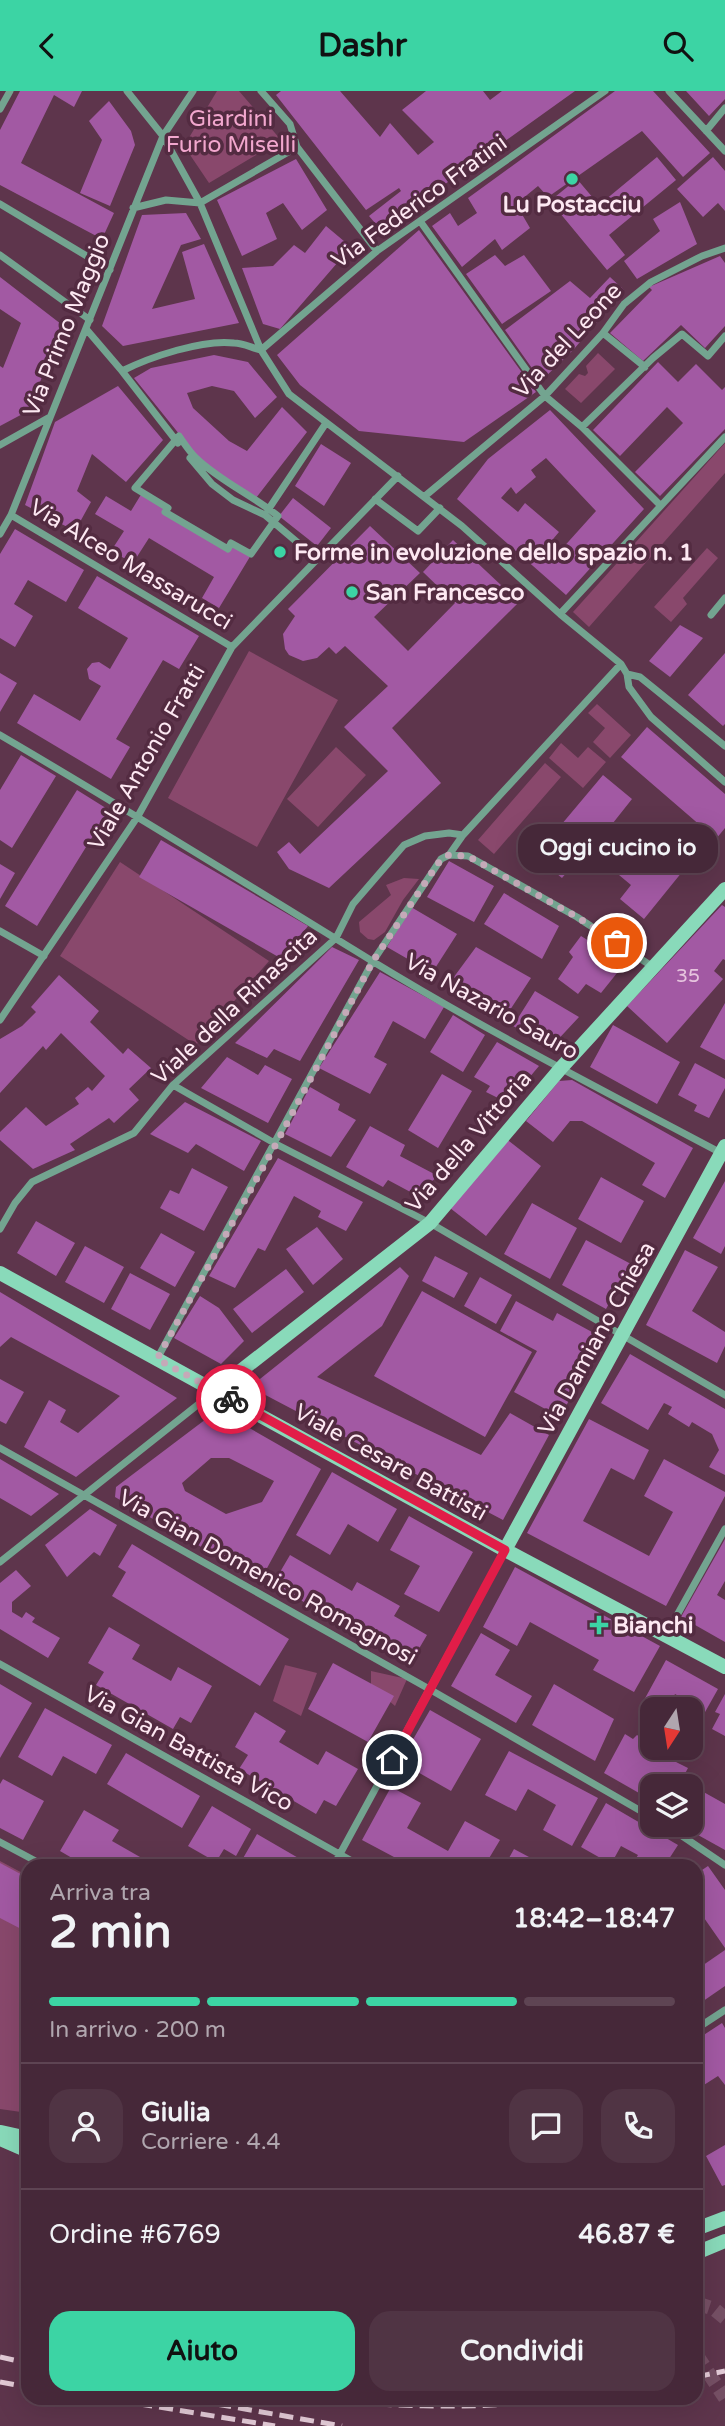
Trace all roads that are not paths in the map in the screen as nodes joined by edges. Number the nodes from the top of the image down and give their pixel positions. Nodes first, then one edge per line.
1 (10, 91) edge
2 (127, 91) edge
3 (193, 91) edge
4 (261, 91) edge
5 (605, 91) edge
6 (669, 91) edge
7 (725, 108) edge
8 (0, 109) edge
9 (706, 131) junction
10 (163, 136) junction
11 (297, 147) junction
12 (725, 151) edge
13 (200, 203) junction
14 (0, 204) edge
15 (133, 208) junction
16 (420, 221) junction
17 (725, 248) edge
18 (377, 251) junction
19 (0, 255) edge
20 (110, 270) junction
21 (90, 320) junction
22 (87, 330) junction
23 (603, 333) junction
24 (725, 336) edge
25 (261, 350) junction
26 (645, 367) junction
27 (122, 370) junction
28 (545, 396) junction
29 (48, 418) junction
30 (326, 423) junction
31 (582, 427) junction
32 (725, 437) edge
33 (176, 439) junction
34 (0, 445) edge
35 (398, 476) junction
36 (425, 496) junction
37 (375, 499) junction
38 (660, 505) junction
39 (440, 508) junction
40 (267, 512) junction
41 (11, 515) junction
42 (273, 522) junction
43 (0, 534) edge
44 (317, 559) junction
45 (725, 598) edge
46 (560, 614) junction
47 (711, 615) dead end
48 (232, 647) junction
49 (621, 664) junction
50 (627, 674) junction
51 (0, 734) edge
52 (725, 746) edge
53 (725, 782) edge
54 (138, 816) junction
55 (463, 835) junction
56 (449, 855) junction
57 (725, 889) edge
58 (0, 931) edge
59 (336, 938) junction
60 (44, 956) junction
61 (373, 961) junction
62 (653, 967) junction
63 (0, 1020) edge
64 (561, 1068) junction
65 (173, 1086) junction
66 (276, 1144) junction
67 (724, 1151) edge
68 (430, 1223) junction
69 (0, 1229) edge
70 (0, 1273) edge
71 (623, 1337) junction
72 (157, 1359) junction
73 (215, 1391) junction
74 (725, 1395) edge
75 (0, 1448) edge
76 (83, 1496) junction
77 (725, 1528) edge
78 (505, 1550) junction
79 (0, 1562) edge
80 (666, 1635) junction
81 (0, 1664) edge
82 (725, 1667) edge
83 (431, 1690) junction
84 (640, 1811) edge
85 (684, 1837) edge
86 (0, 1842) edge
87 (340, 1854) junction
88 (32, 1859) edge
89 (337, 1859) edge
90 (349, 1859) edge
91 (725, 1865) edge
92 (725, 2010) edge
93 (703, 2024) edge
94 (0, 2130) edge
95 (21, 2132) edge
96 (21, 2137) edge
97 (0, 2139) edge
98 (21, 2148) edge
99 (725, 2218) edge
100 (703, 2226) edge
101 (725, 2241) edge
102 (703, 2250) edge

1 - 8 street
2 - 10 street
3 - 10 street, Via Primo Maggio
4 - 11 street
5 - 16 street, Via Federico Fratini
6 - 9 street
7 - 9 street
9 - 12 street
10 - 13 street
10 - 15 street, Via Primo Maggio
11 - 13 street
11 - 18 street
13 - 15 street
13 - 25 street
14 - 20 street
15 - 20 street, Via Primo Maggio
16 - 18 street, Via Federico Fratini
16 - 28 street
17 - 23 street, Via del Leone
18 - 25 street, Via Federico Fratini
19 - 21 street
20 - 21 street, Via Primo Maggio
21 - 22 street, Via Primo Maggio
22 - 27 street
22 - 29 street, Via Primo Maggio
23 - 26 street
23 - 28 street, Via del Leone
24 - 26 street
25 - 27 street
25 - 30 street
26 - 31 street
27 - 33 street
28 - 31 street
28 - 36 street, Via del Leone
29 - 34 street
29 - 41 street, Via Primo Maggio
30 - 35 street
30 - 40 street
31 - 38 street
32 - 38 street
33 - 40 street
33 - 42 street
35 - 36 street
35 - 37 street, Viale Antonio Fratti
36 - 39 street
37 - 39 street
37 - 44 street, Viale Antonio Fratti
38 - 46 street
39 - 46 street
40 - 42 street
41 - 43 street, Via Primo Maggio
41 - 48 street, Via Alceo Massarucci
42 - 44 street
44 - 48 street, Viale Antonio Fratti
45 - 47 street
46 - 49 street
48 - 54 street, Viale Antonio Fratti
49 - 50 street
49 - 55 street
50 - 52 street
50 - 53 street
51 - 54 street, Via Nazario Sauro
54 - 59 street, Via Nazario Sauro
54 - 60 street, Viale Antonio Fratti
55 - 56 street
55 - 59 street
56 - 61 street
56 - 62 street
57 - 62 street, Via della Vittoria
58 - 60 street
59 - 61 street, Via Nazario Sauro
59 - 65 street, Viale della Rinascita
60 - 63 street, Viale Antonio Fratti
61 - 64 street, Via Nazario Sauro
61 - 66 street
62 - 64 street, Via della Vittoria
64 - 67 street, Via Nazario Sauro
64 - 68 street, Via della Vittoria
65 - 66 street
65 - 69 street, Viale della Rinascita
66 - 68 street
66 - 72 street
67 - 71 street, Via Damiano Chiesa
68 - 71 street
68 - 73 street, Via della Vittoria
70 - 72 street, Viale Cesare Battisti
71 - 74 street
71 - 78 street, Via Damiano Chiesa
72 - 73 street, Viale Cesare Battisti
73 - 76 street
73 - 78 street, Viale Cesare Battisti
75 - 76 street, Via Gian Domenico Romagnosi
76 - 79 street
76 - 83 street, Via Gian Domenico Romagnosi
77 - 80 street
78 - 80 street, Viale Cesare Battisti
78 - 83 street
80 - 82 street, Viale Cesare Battisti
81 - 87 street, Via Gian Battista Vico
83 - 84 street, Via Gian Domenico Romagnosi
83 - 87 street
85 - 91 street
86 - 88 street
87 - 89 street
87 - 90 street, Via Gian Battista Vico
92 - 93 street
94 - 95 street
94 - 96 street
97 - 98 street
99 - 100 street
101 - 102 street

